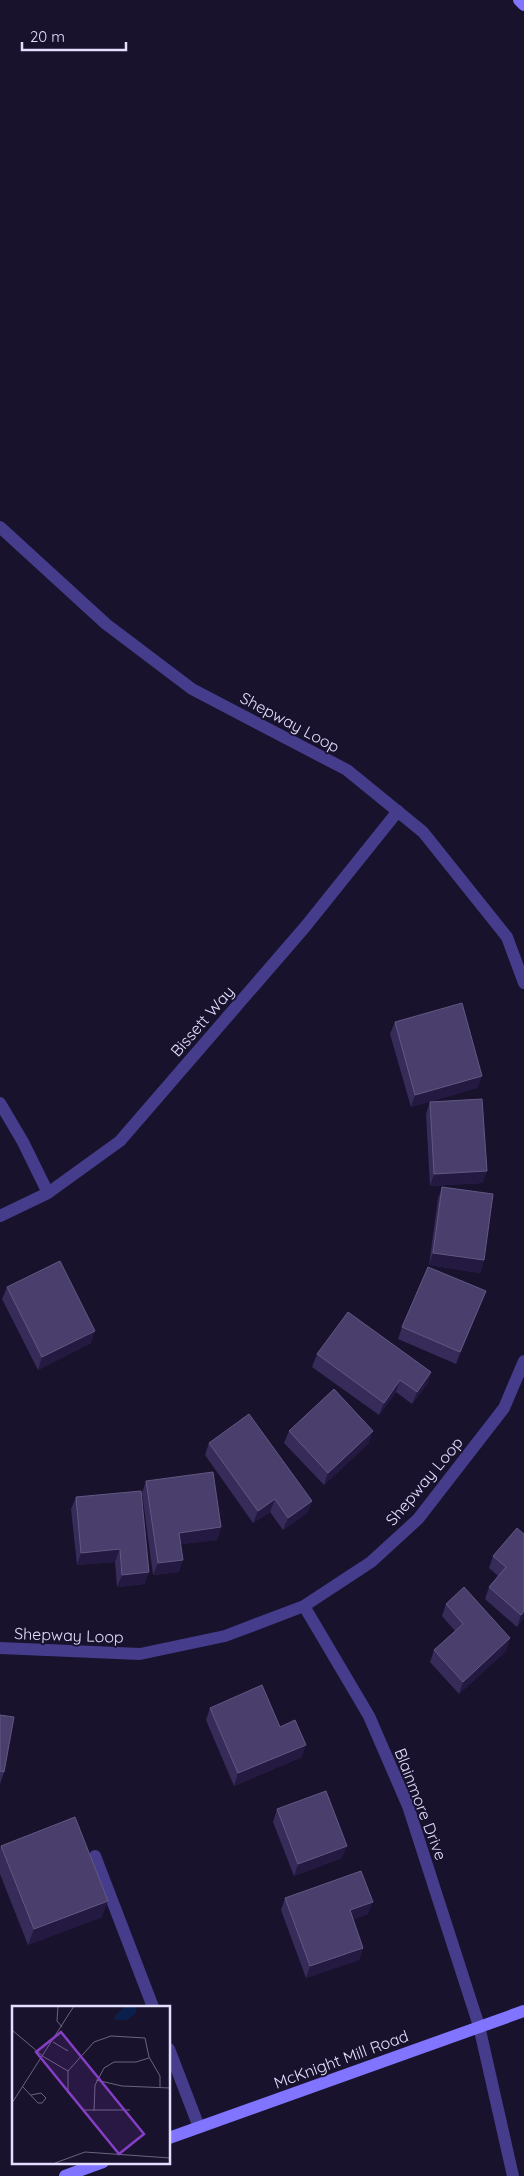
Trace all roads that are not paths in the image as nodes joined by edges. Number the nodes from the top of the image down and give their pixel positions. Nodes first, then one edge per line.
1 (519, 0) edge
2 (524, 5) edge
3 (0, 527) edge
4 (398, 811) junction
5 (524, 983) edge
6 (0, 1103) edge
7 (48, 1193) junction
8 (0, 1216) edge
9 (524, 1361) edge
10 (304, 1606) junction
11 (0, 1648) edge
12 (95, 1856) dead end
13 (153, 2006) edge
14 (524, 2010) edge
15 (479, 2026) junction
16 (170, 2052) edge
17 (199, 2128) junction
18 (170, 2138) edge
19 (98, 2164) edge
20 (65, 2176) edge
21 (513, 2176) edge

1 - 2 street
3 - 4 street, Shepway Loop
4 - 5 street, Shepway Loop
4 - 7 street, Bissett Way
6 - 7 street
7 - 8 street, Bissett Way
9 - 10 street, Shepway Loop
10 - 11 street, Shepway Loop
10 - 15 street, Blainmore Drive
12 - 13 street
14 - 15 street, McKnight Mill Road
15 - 17 street, McKnight Mill Road
15 - 21 street, Blainmore Drive
16 - 17 street
17 - 18 street, McKnight Mill Road
19 - 20 street

